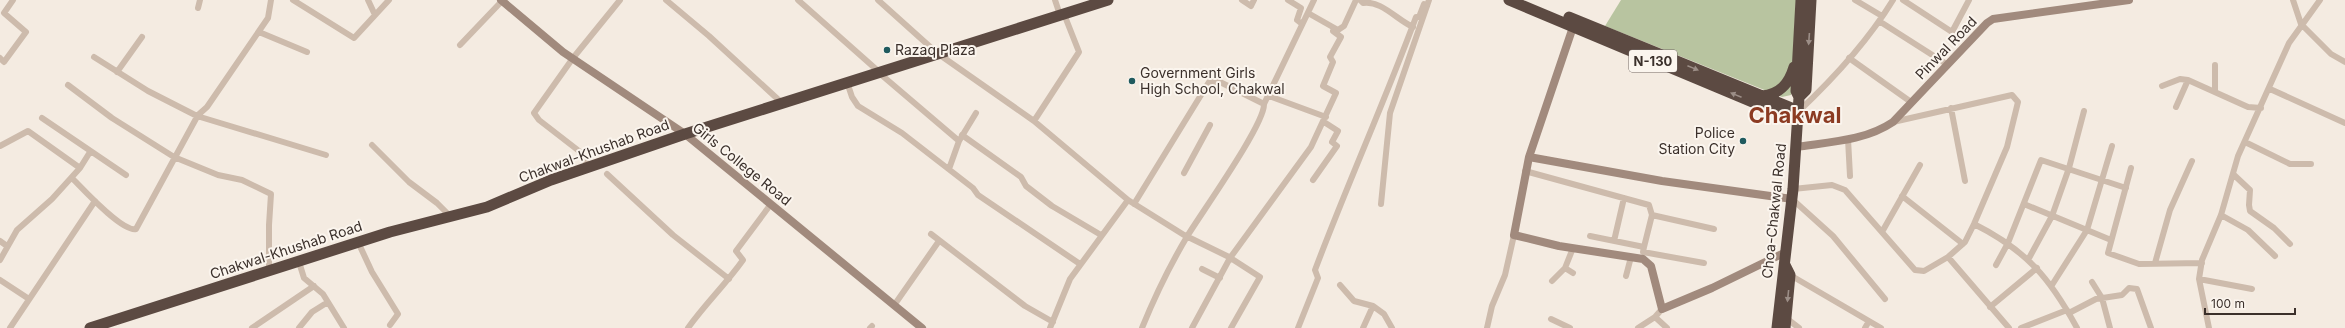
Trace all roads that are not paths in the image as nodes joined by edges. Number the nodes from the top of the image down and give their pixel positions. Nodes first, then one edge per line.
1 (13, 0) edge
2 (200, 0) edge
3 (271, 0) edge
4 (293, 0) edge
5 (368, 0) edge
6 (390, 0) edge
7 (501, 0) edge
8 (620, 0) edge
9 (666, 0) edge
10 (798, 0) edge
11 (1055, 0) edge
12 (1108, 0) edge
13 (1242, 0) edge
14 (1254, 0) edge
15 (1288, 0) edge
16 (1314, 0) edge
17 (1356, 0) edge
18 (1360, 0) edge
19 (1509, 0) edge
20 (1528, 0) edge
21 (1801, 0) edge
22 (1811, 0) edge
23 (1855, 0) edge
24 (1893, 0) edge
25 (1903, 0) edge
26 (1969, 0) edge
27 (2129, 0) edge
28 (2292, 0) edge
29 (2320, 0) edge
30 (880, 1) edge
31 (1376, 1) edge
32 (1428, 3) edge
33 (198, 8) dead end
34 (1308, 13) junction
35 (375, 15) junction
36 (1062, 15) junction
37 (1881, 18) junction
38 (1302, 24) junction
39 (1575, 24) junction
40 (2301, 24) junction
41 (1412, 26) junction
42 (1334, 28) junction
43 (259, 32) junction
44 (142, 37) dead end
45 (460, 45) dead end
46 (1798, 48) junction
47 (307, 52) dead end
48 (937, 52) junction
49 (94, 57) dead end
50 (0, 58) edge
51 (573, 58) junction
52 (1849, 58) junction
53 (2345, 62) edge
54 (1948, 65) junction
55 (2215, 65) dead end
56 (878, 71) junction
57 (117, 72) junction
58 (2188, 80) junction
59 (847, 82) junction
60 (68, 85) dead end
61 (2162, 86) dead end
62 (2270, 89) junction
63 (2215, 92) junction
64 (1269, 96) junction
65 (1761, 96) junction
66 (1799, 97) junction
67 (1911, 102) junction
68 (782, 103) junction
69 (1264, 104) junction
70 (2176, 107) dead end
71 (1951, 108) junction
72 (2261, 108) junction
73 (2084, 111) dead end
74 (976, 113) dead end
75 (197, 116) junction
76 (1798, 116) junction
77 (42, 118) dead end
78 (1325, 120) junction
79 (1034, 121) junction
80 (1893, 122) junction
81 (2345, 124) edge
82 (1210, 125) dead end
83 (685, 134) junction
84 (962, 135) junction
85 (1848, 139) junction
86 (959, 141) junction
87 (2245, 142) junction
88 (372, 145) dead end
89 (0, 146) edge
90 (2112, 146) dead end
91 (1796, 147) junction
92 (90, 152) junction
93 (326, 155) dead end
94 (174, 157) junction
95 (1529, 157) junction
96 (2192, 161) dead end
97 (2311, 164) dead end
98 (1920, 166) dead end
99 (589, 167) junction
100 (80, 168) junction
101 (2069, 168) junction
102 (2131, 168) dead end
103 (949, 169) junction
104 (1525, 171) junction
105 (1184, 173) dead end
106 (607, 174) dead end
107 (2233, 174) junction
108 (126, 175) dead end
109 (1850, 176) dead end
110 (72, 178) junction
111 (2102, 179) junction
112 (1313, 180) dead end
113 (1965, 181) dead end
114 (2126, 188) junction
115 (1792, 194) junction
116 (1902, 196) junction
117 (1624, 198) junction
118 (95, 201) junction
119 (1131, 202) junction
120 (771, 204) junction
121 (1381, 204) dead end
122 (2024, 204) junction
123 (2221, 214) junction
124 (1652, 215) junction
125 (2052, 216) junction
126 (451, 217) junction
127 (1974, 224) junction
128 (1714, 229) dead end
129 (2087, 230) junction
130 (1882, 232) junction
131 (931, 234) dead end
132 (1101, 235) junction
133 (1514, 235) junction
134 (1187, 236) junction
135 (1590, 236) dead end
136 (2111, 240) junction
137 (0, 241) edge
138 (939, 241) junction
139 (1614, 241) junction
140 (358, 242) junction
141 (2008, 243) junction
142 (1963, 244) junction
143 (2290, 244) dead end
144 (7, 246) junction
145 (1644, 247) junction
146 (1574, 248) junction
147 (1786, 252) junction
148 (2275, 256) dead end
149 (1631, 257) junction
150 (1948, 257) junction
151 (1230, 258) junction
152 (0, 260) edge
153 (2028, 260) junction
154 (298, 262) junction
155 (2202, 262) junction
156 (1704, 263) dead end
157 (2155, 263) junction
158 (1080, 264) junction
159 (1996, 266) dead end
160 (1565, 268) junction
161 (2037, 268) junction
162 (1202, 269) dead end
163 (1788, 270) junction
164 (269, 271) junction
165 (1573, 273) dead end
166 (1626, 276) dead end
167 (1220, 278) junction
168 (730, 279) junction
169 (2199, 279) junction
170 (0, 280) edge
171 (1552, 281) dead end
172 (2092, 282) dead end
173 (1340, 285) dead end
174 (2052, 285) junction
175 (314, 286) junction
176 (2252, 289) dead end
177 (2102, 298) junction
178 (29, 299) junction
179 (1885, 299) dead end
180 (328, 302) junction
181 (895, 304) junction
182 (1373, 306) junction
183 (1990, 306) junction
184 (1662, 309) junction
185 (2068, 311) junction
186 (1655, 317) junction
187 (1551, 318) dead end
188 (1870, 321) junction
189 (1053, 322) junction
190 (1785, 323) edge
191 (390, 325) dead end
192 (10, 328) edge
193 (90, 328) edge
194 (252, 328) edge
195 (299, 328) edge
196 (344, 328) edge
197 (688, 328) edge
198 (922, 328) edge
199 (1050, 328) edge
200 (1142, 328) edge
201 (1192, 328) edge
202 (1232, 328) edge
203 (1298, 328) edge
204 (1363, 328) edge
205 (1392, 328) edge
206 (1487, 328) edge
207 (1570, 328) edge
208 (1638, 328) edge
209 (1667, 328) edge
210 (1777, 328) edge
211 (1799, 328) edge
212 (1865, 328) edge
213 (1881, 328) edge
214 (2009, 328) edge
215 (2021, 328) edge
216 (2077, 328) edge
217 (2110, 328) edge
218 (2151, 328) edge
219 (2209, 328) edge

1 - 50 street
2 - 33 street
3 - 43 street
4 - 35 street
5 - 35 street
6 - 35 street
7 - 45 street
7 - 51 street, Girls College Road
8 - 51 street
9 - 68 street
10 - 56 street
11 - 36 street
12 - 36 highway, Chakwal-Khushab Road
13 - 14 street
15 - 38 street
16 - 34 street
17 - 42 street
18 - 31 street
19 - 39 highway, N-130
20 - 39 highway, N-130
21 - 46 highway
22 -> 66 highway
23 - 37 street
24 - 37 street
25 - 26 street
27 - 54 street, Pinwal Road
28 - 40 street
29 - 40 street
30 - 48 street
31 - 41 street
32 - 41 street
32 - 121 street
34 - 38 street
34 - 42 street
36 - 48 highway, Chakwal-Khushab Road
36 - 79 street
37 - 52 street
37 - 54 street
38 - 64 street
39 -> 65 highway, N-130
76 -> 39 highway, N-130
39 - 95 street
40 - 53 street
40 - 62 street
41 - 203 street
42 - 78 street
43 - 47 street
43 - 75 street
44 - 57 street
46 - 65 highway
46 - 66 highway, Choa-Chakwal Road
48 - 56 highway, Chakwal-Khushab Road
48 - 79 street
49 - 57 street
51 - 83 street, Girls College Road
51 - 99 street
52 - 67 street
52 - 76 street
54 - 67 street, Pinwal Road
55 - 63 street
56 - 59 highway, Chakwal-Khushab Road
56 - 86 street
57 - 75 street
58 - 61 street
58 - 63 street
58 - 70 street
59 - 68 highway, Chakwal-Khushab Road
59 - 103 street
60 - 94 street
62 - 72 street
62 - 81 street
63 - 72 street
64 - 69 street
64 - 78 street
65 - 76 highway, N-130
66 - 76 highway, Choa-Chakwal Road
67 - 80 street, Pinwal Road
68 - 83 highway, Chakwal-Khushab Road
69 - 119 street
69 - 134 street
71 - 80 street
71 - 113 street
71 - 127 street
72 - 87 street
73 - 101 street
74 - 84 street
75 - 93 street
75 - 94 street
76 - 91 highway, Choa-Chakwal Road
77 - 92 street
78 - 112 street
78 - 151 street
79 - 119 street
80 - 85 street, Pinwal Road
82 - 105 street
83 - 99 highway, Chakwal-Khushab Road
83 - 120 street, Girls College Road
84 - 86 street
84 - 132 street
85 - 91 street, Pinwal Road
85 - 109 street
86 - 103 street
87 - 97 street
87 - 107 street
88 - 126 street
89 - 100 street
90 - 111 street
91 - 115 highway, Choa-Chakwal Road
92 - 100 street
92 - 108 street
94 - 118 street
94 - 164 street
95 - 104 street
95 - 115 street
96 - 157 street
98 - 116 street
99 - 126 highway, Chakwal-Khushab Road
100 - 110 street
101 - 111 street
101 - 122 street
101 - 125 street
102 - 114 street
103 - 158 street
104 - 117 street
104 - 133 street
106 - 168 street
107 - 123 street
107 - 143 street
110 - 118 street
110 - 144 street
111 - 114 street
111 - 129 street
114 - 136 street
115 - 130 street
115 - 147 highway, Choa-Chakwal Road
115 - 179 street
116 - 130 street
116 - 142 street
117 - 124 street
117 - 139 street
118 - 178 street
119 - 132 street
119 - 134 street
120 - 168 street
120 - 181 street, Girls College Road
122 - 125 street
122 - 141 street
123 - 148 street
123 - 155 street
124 - 128 street
124 - 145 street
125 - 129 street
125 - 153 street
126 - 140 highway, Chakwal-Khushab Road
127 - 141 street
127 - 142 street
129 - 136 street
129 - 174 street
130 - 150 street
131 - 138 street
132 - 158 street
133 - 146 street
133 - 206 street
134 - 151 street
134 - 200 street
135 - 139 street
136 - 157 street
137 - 144 street
138 - 181 street
138 - 189 street
139 - 145 street
140 - 154 highway, Chakwal-Khushab Road
140 - 191 street
141 - 153 street
141 - 159 street
142 - 150 street
144 - 152 street
145 - 156 street
146 - 149 street
146 - 160 street
147 - 163 highway, Choa-Chakwal Road
147 - 184 street
149 - 166 street
149 - 184 street
150 - 183 street
151 - 167 street
151 - 202 street
153 - 161 street
154 - 164 highway, Chakwal-Khushab Road
154 - 175 street
155 - 157 street
155 - 169 street
158 - 189 street
160 - 165 street
160 - 171 street
161 - 174 street
161 - 183 street
162 - 167 street
163 - 188 street
163 -> 190 highway
163 - 210 highway, Choa-Chakwal Road
164 - 193 highway, Chakwal-Khushab Road
167 - 201 street
168 - 197 street
169 - 176 street
169 - 219 street
170 - 178 street
172 - 177 street
173 - 182 street
174 - 185 street
175 - 180 street
175 - 194 street
177 - 185 street
177 - 217 street
177 - 218 street
178 - 192 street
180 - 195 street
180 - 196 street
181 - 198 street, Girls College Road
182 - 204 street
182 - 205 street
183 - 214 street
184 - 186 street
185 - 215 street
185 - 216 street
186 - 208 street
186 - 209 street
187 - 207 street
188 - 212 street
188 - 213 street
189 - 199 street
190 - 211 street

